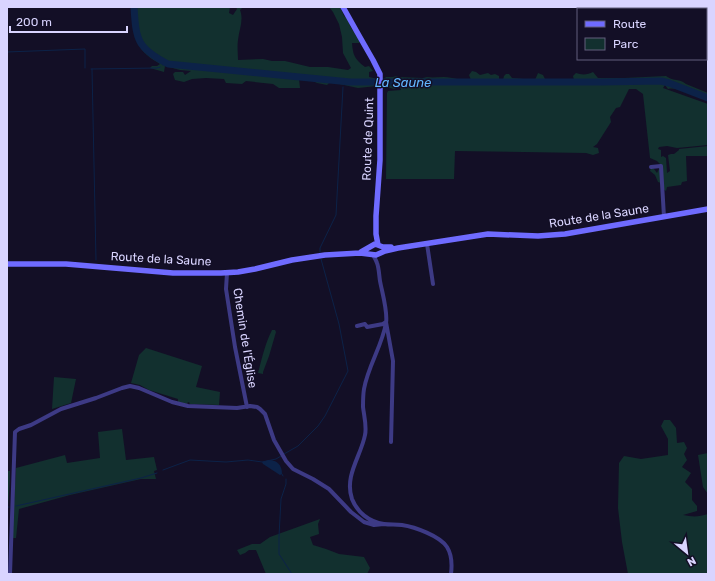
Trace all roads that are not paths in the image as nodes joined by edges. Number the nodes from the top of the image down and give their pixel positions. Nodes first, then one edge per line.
1 (343, 7) edge
2 (651, 167) dead end
3 (708, 209) edge
4 (664, 217) junction
5 (427, 244) junction
6 (375, 246) junction
7 (398, 248) junction
8 (360, 253) junction
9 (376, 254) junction
10 (7, 264) edge
11 (227, 272) junction
12 (433, 284) dead end
13 (386, 322) junction
14 (357, 326) dead end
15 (247, 407) junction
16 (391, 442) dead end
17 (384, 524) junction
18 (10, 574) edge
19 (451, 574) edge

1 - 6 street, Route de Quint
2 - 4 street
3 - 4 street, Route de la Saune
4 - 5 street, Route de la Saune
5 - 7 street, Route de la Saune
5 - 12 street
6 - 7 street, Route de la Saune
6 - 8 street, Route de la Saune
6 - 9 street
6 - 9 street
7 - 9 street, Route de la Saune
8 - 9 street, Route de la Saune
8 - 11 street, Route de la Saune
9 - 13 street
10 - 11 street, Route de la Saune
11 - 15 street, Chemin de l'Église
13 - 14 street
13 - 16 street
13 - 17 street
15 - 17 street
15 - 18 street
17 - 19 street

